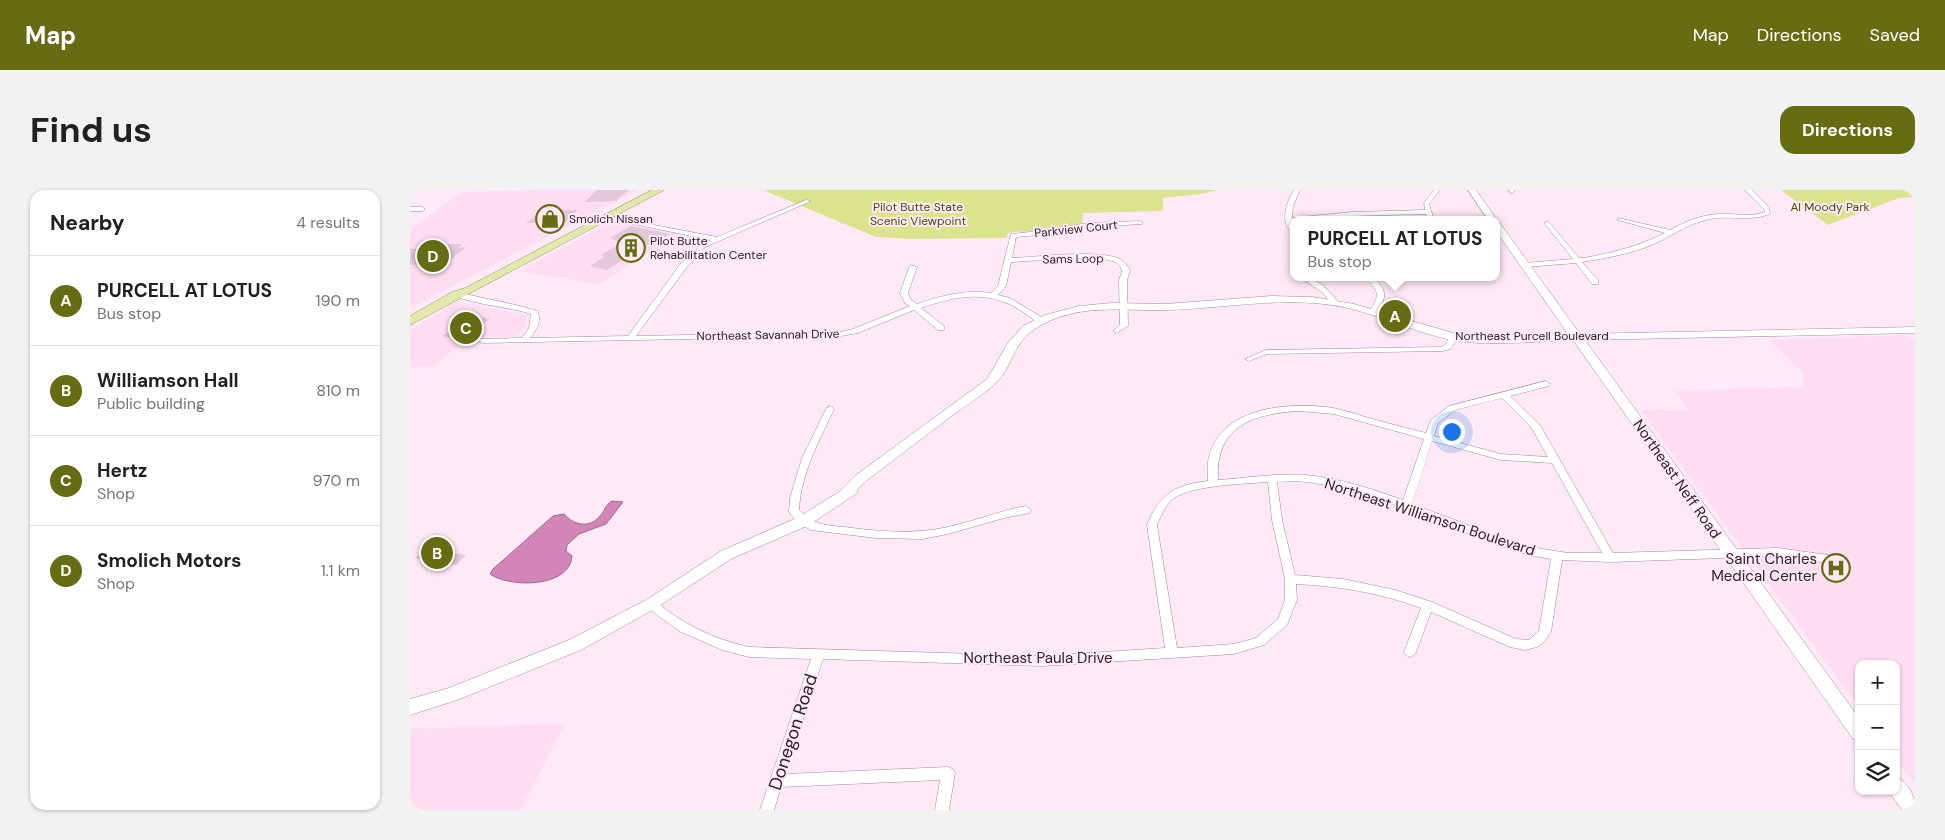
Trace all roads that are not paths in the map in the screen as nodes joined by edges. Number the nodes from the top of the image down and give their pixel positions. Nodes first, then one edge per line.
1 (649, 190) edge
2 (659, 190) edge
3 (1297, 190) edge
4 (1437, 190) edge
5 (1472, 190) edge
6 (1748, 190) edge
7 (808, 201) dead end
8 (422, 208) dead end
9 (410, 209) edge
10 (1427, 212) junction
11 (610, 216) junction
12 (1331, 216) edge
13 (1430, 216) edge
14 (1490, 216) edge
15 (1620, 219) dead end
16 (1288, 220) joint
17 (1546, 222) dead end
18 (1140, 223) dead end
19 (1290, 224) edge
20 (1500, 230) edge
21 (1672, 232) junction
22 (716, 239) junction
23 (1009, 260) junction
24 (1577, 261) junction
25 (1525, 265) junction
26 (913, 267) dead end
27 (1310, 281) edge
28 (1372, 281) edge
29 (1595, 282) dead end
30 (456, 294) junction
31 (993, 296) junction
32 (1334, 302) junction
33 (1124, 307) junction
34 (917, 308) junction
35 (1373, 312) junction
36 (1040, 320) junction
37 (410, 321) edge
38 (941, 328) dead end
39 (1915, 330) edge
40 (1117, 331) dead end
41 (1575, 336) junction
42 (631, 337) junction
43 (1454, 337) junction
44 (524, 340) junction
45 (482, 341) dead end
46 (1014, 341) joint
47 (1249, 359) dead end
48 (1546, 384) dead end
49 (1504, 394) junction
50 (830, 409) dead end
51 (1429, 437) junction
52 (1554, 460) junction
53 (1272, 478) junction
54 (1213, 484) junction
55 (844, 495) joint
56 (1406, 506) junction
57 (1026, 510) dead end
58 (804, 521) junction
59 (1730, 554) junction
60 (1557, 556) junction
61 (1610, 558) junction
62 (1828, 558) dead end
63 (1290, 580) junction
64 (651, 604) junction
65 (1428, 606) junction
66 (1410, 652) dead end
67 (1172, 654) junction
68 (818, 655) junction
69 (410, 707) edge
70 (1855, 728) edge
71 (776, 781) junction
72 (1900, 792) edge
73 (767, 810) edge
74 (942, 810) edge
75 (1913, 810) edge

1 - 30 main road
2 - 11 main road
3 - 16 street
4 - 10 street
5 - 14 street
6 - 21 street
7 - 22 street
8 - 9 street
10 - 12 street
10 - 13 street
11 - 22 street
11 - 30 main road
15 - 21 street
16 - 19 street
17 - 24 street
18 - 23 street, Parkview Court
20 - 25 street, Northeast Neff Road
21 - 24 street
22 - 42 street
23 - 31 street
23 - 33 street, Sams Loop
24 - 25 street
24 - 29 street
25 - 41 street, Northeast Neff Road
26 - 34 street
27 - 32 street
28 - 35 street
30 - 37 main road
30 - 44 street
31 - 34 street, Northeast Savannah Drive
31 - 36 street, Northeast Savannah Drive
32 - 33 street, Northeast Purcell Boulevard
32 - 35 street, Northeast Purcell Boulevard
33 - 36 street, Northeast Purcell Boulevard
33 - 40 street, Sams Loop
34 - 38 street
34 - 42 street, Northeast Savannah Drive
35 - 43 street, Northeast Purcell Boulevard
36 - 46 street, Northeast Purcell Boulevard
39 - 41 street, Northeast Purcell Boulevard
41 - 43 street, Northeast Purcell Boulevard
41 - 59 street, Northeast Neff Road
42 - 44 street, Northeast Savannah Drive
43 - 47 street
44 - 45 street, Northeast Savannah Drive
46 - 55 street, Northeast Purcell Boulevard
48 - 49 street
49 - 51 street
49 - 52 street
50 - 58 street
51 - 52 street
51 - 54 street
51 - 56 street
52 - 61 street
53 - 54 street, Northeast Williamson Boulevard
53 - 56 street, Northeast Williamson Boulevard
53 - 63 street, Northeast Paula Drive
54 - 67 street, Northeast Williamson Boulevard
55 - 58 street, Northeast Purcell Boulevard
56 - 60 street, Northeast Williamson Boulevard
57 - 58 street
58 - 64 street, Northeast Purcell Boulevard
59 - 61 street, Northeast Williamson Boulevard
59 - 62 street, Northeast Williamson Boulevard
59 - 70 street, Northeast Neff Road
60 - 61 street, Northeast Williamson Boulevard
60 - 65 street
63 - 65 street
63 - 67 street, Northeast Paula Drive
64 - 68 street, Northeast Paula Drive
64 - 69 street, Northeast Purcell Boulevard
65 - 66 street
67 - 68 street, Northeast Paula Drive
68 - 71 street, Donegon Road
71 - 73 street, Donegon Road
71 - 74 street
72 - 75 street

